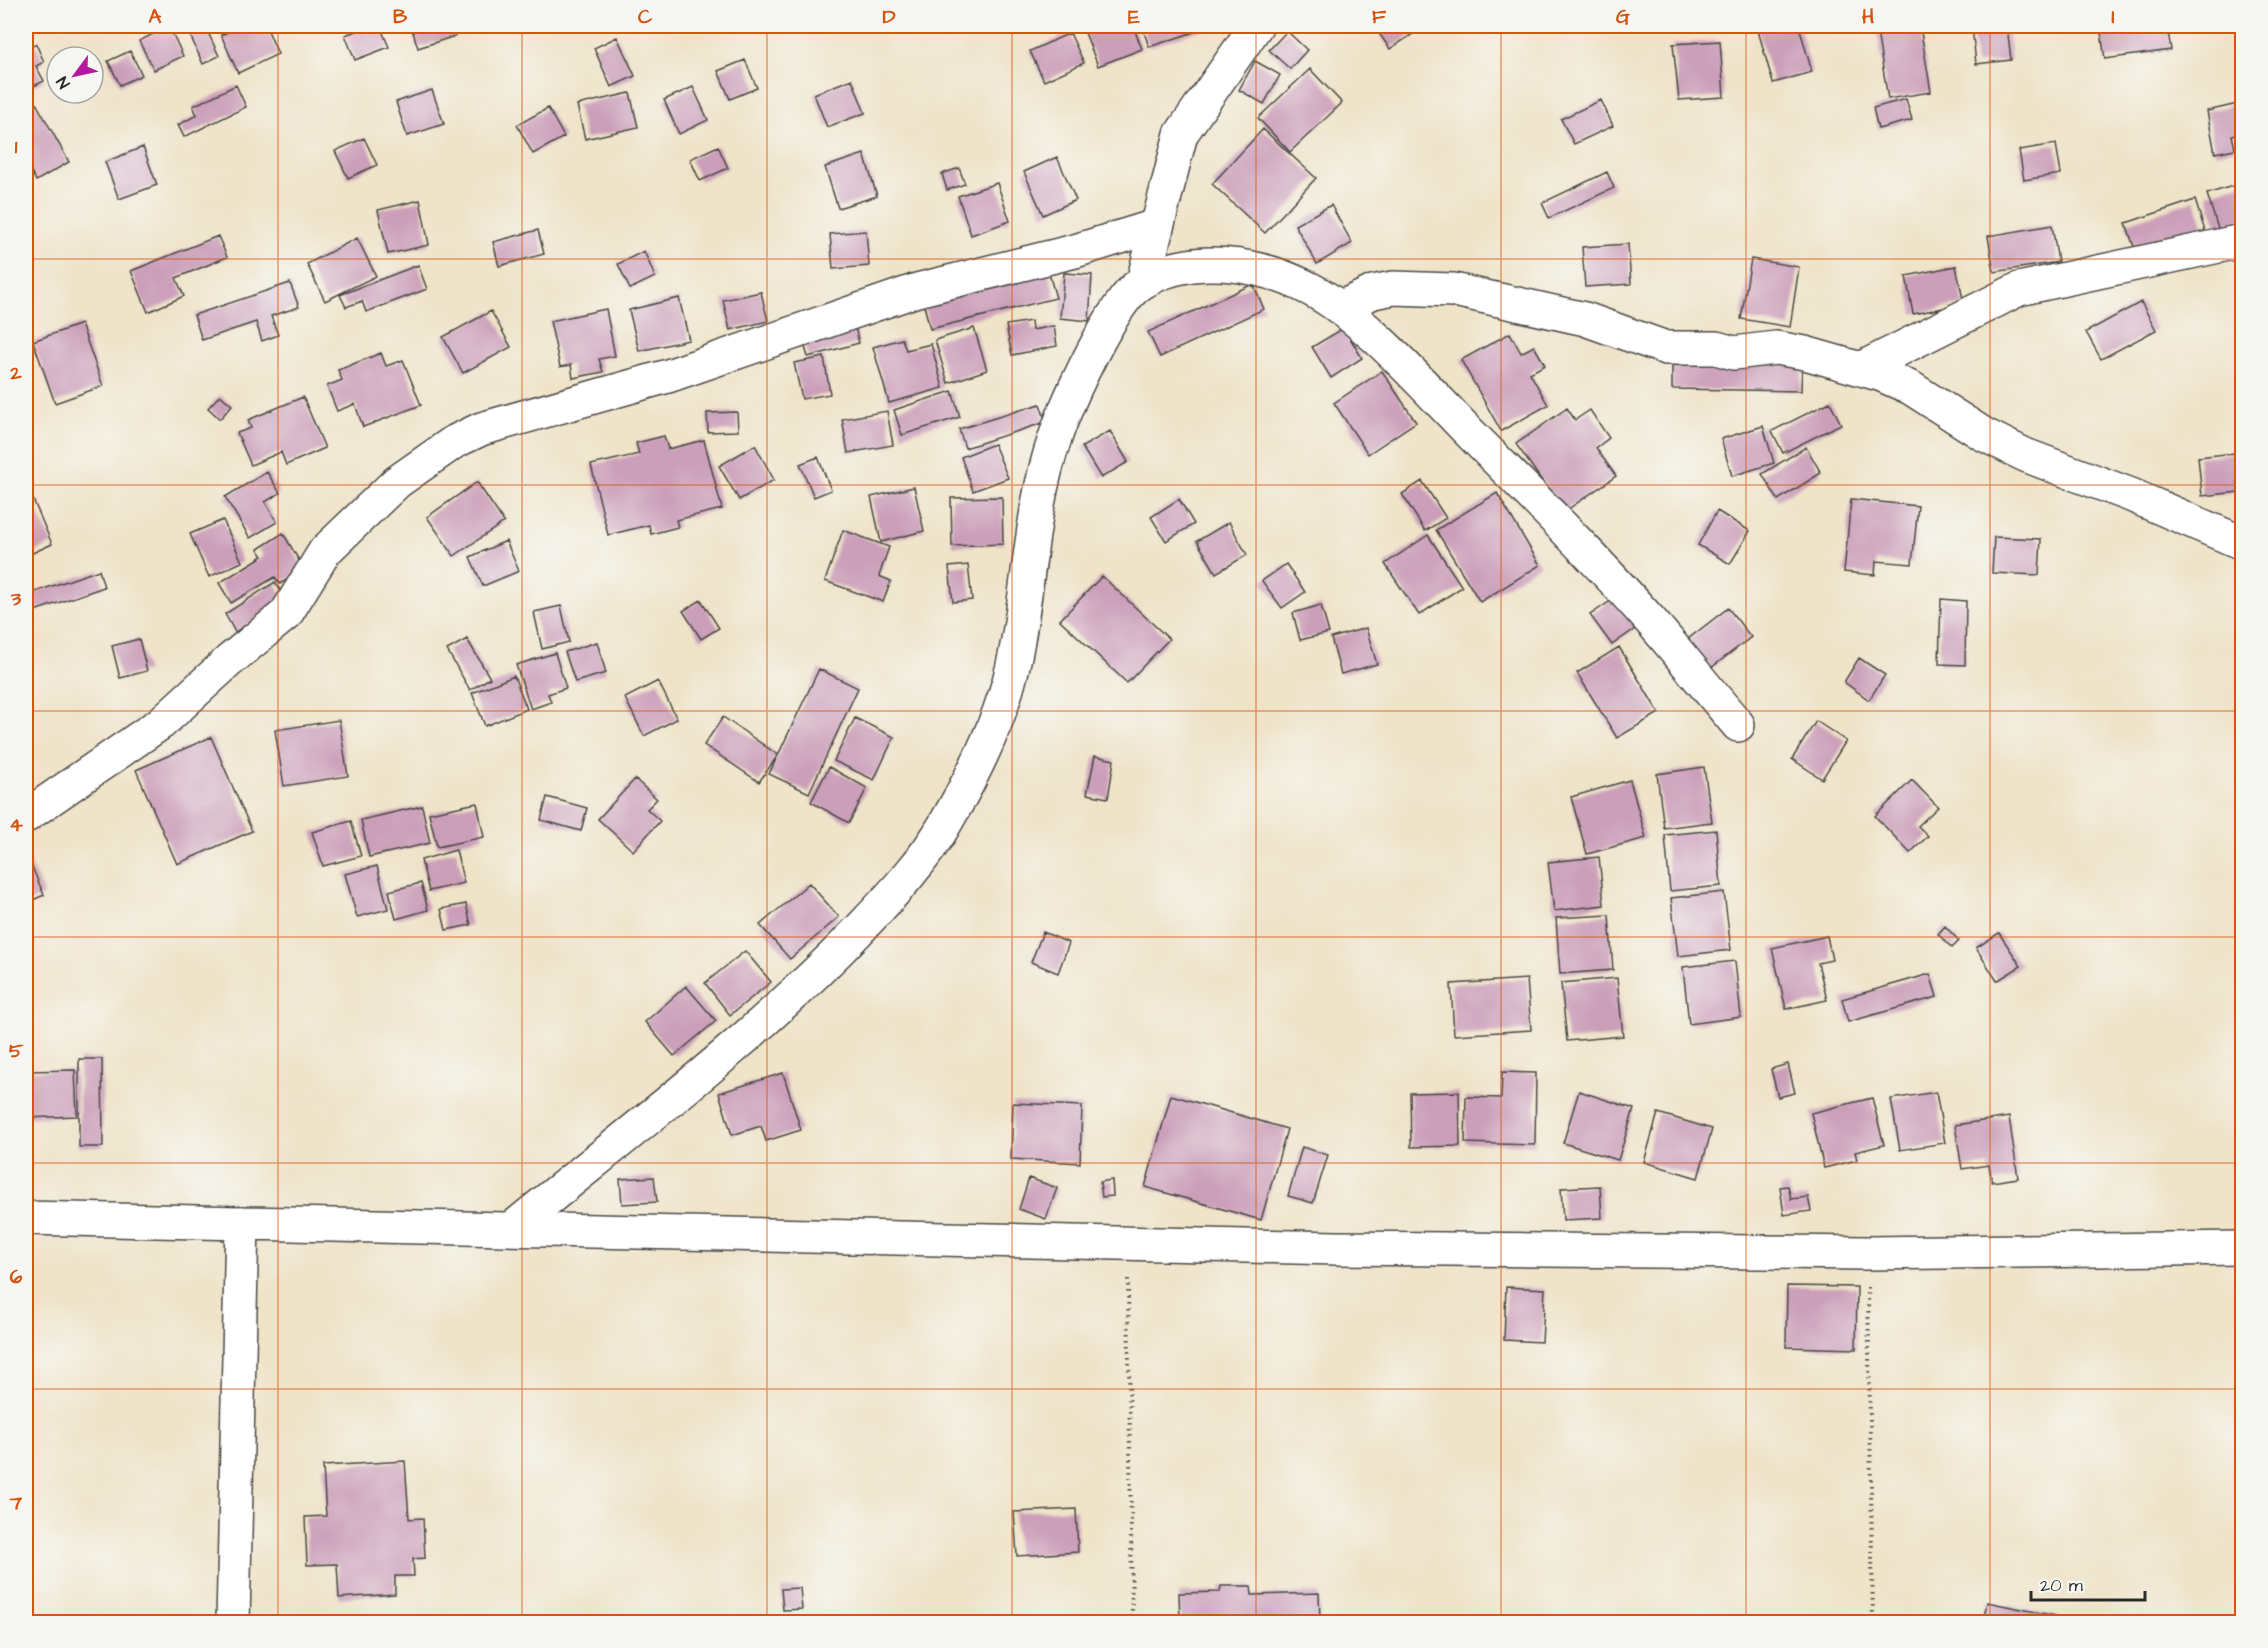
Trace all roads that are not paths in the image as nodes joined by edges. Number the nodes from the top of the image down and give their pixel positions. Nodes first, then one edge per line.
1 (1256, 26) edge
2 (1156, 226) junction
3 (2242, 241) edge
4 (1143, 282) junction
5 (1342, 307) junction
6 (1860, 369) junction
7 (2242, 543) edge
8 (1738, 725) dead end
9 (26, 816) edge
10 (26, 1218) edge
11 (242, 1223) junction
12 (514, 1227) junction
13 (2242, 1248) edge
14 (233, 1623) edge

1 - 2 street
2 - 4 street
2 - 9 street
3 - 6 street
4 - 5 street
4 - 12 street
5 - 6 street
5 - 8 street
6 - 7 street
10 - 11 street
11 - 12 street
11 - 14 street
12 - 13 street

